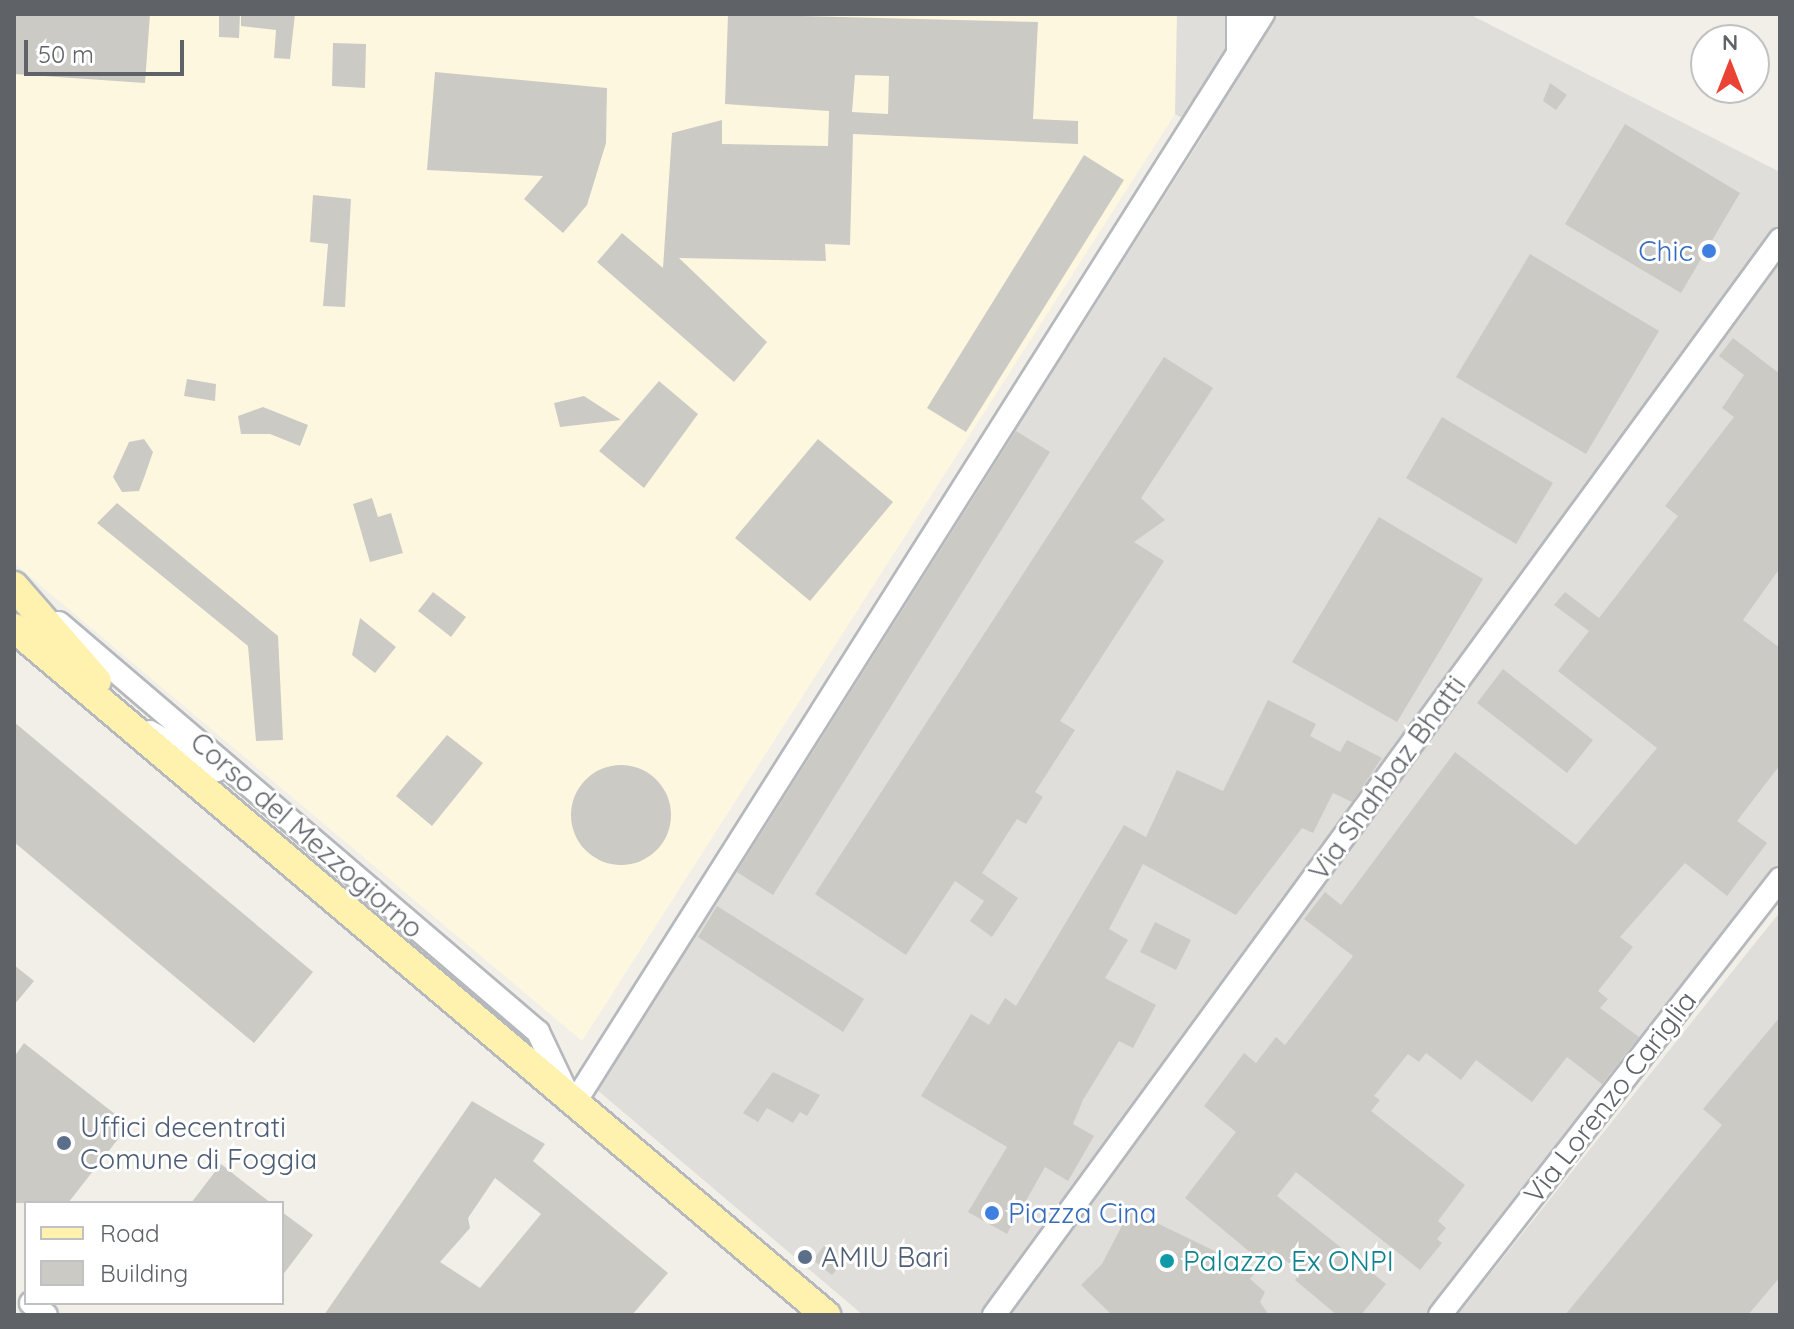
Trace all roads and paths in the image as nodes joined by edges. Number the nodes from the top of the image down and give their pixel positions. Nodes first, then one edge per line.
1 (1238, 14) edge
2 (1263, 14) edge
3 (1238, 54) junction
4 (1780, 240) edge
5 (14, 586) edge
6 (41, 609) junction
7 (14, 628) edge
8 (125, 718) junction
9 (263, 797) junction
10 (1780, 879) edge
11 (573, 1105) junction
12 (826, 1315) edge
13 (994, 1315) edge
14 (1440, 1315) edge

1 - 3 street
2 - 3 street
3 - 11 street
4 - 13 street, Via Shahbaz Bhatti
5 - 6 main road, Corso del Mezzogiorno
6 - 8 main road
6 - 9 street, Corso del Mezzogiorno
7 - 8 main road, Corso del Mezzogiorno
8 - 9 street
8 - 11 main road, Corso del Mezzogiorno
9 - 11 street, Corso del Mezzogiorno
10 - 14 street, Via Lorenzo Cariglia
11 - 12 main road, Corso del Mezzogiorno

